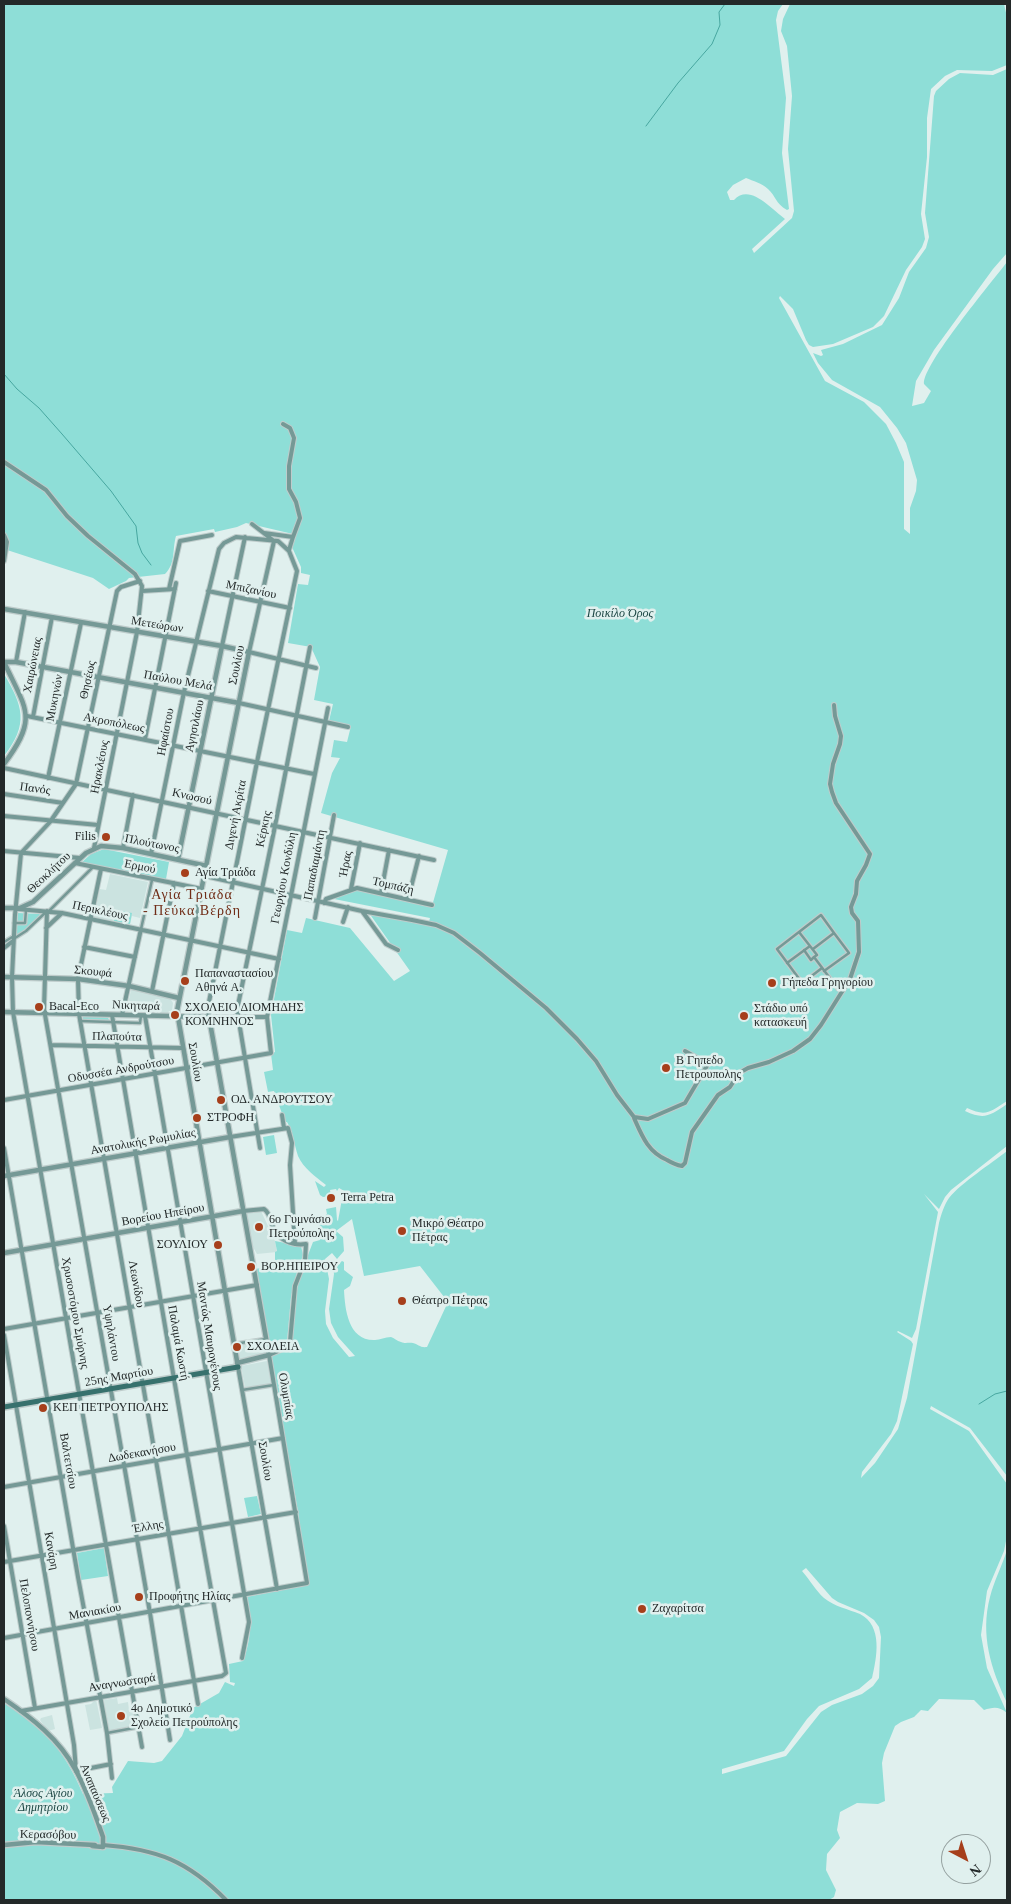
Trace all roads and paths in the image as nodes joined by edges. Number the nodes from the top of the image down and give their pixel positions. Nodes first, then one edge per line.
1 (283, 424) dead end
2 (4, 462) edge
3 (252, 524) dead end
4 (262, 533) junction
5 (4, 535) edge
6 (212, 535) dead end
7 (245, 537) junction
8 (293, 537) junction
9 (274, 541) junction
10 (289, 551) junction
11 (4, 561) edge
12 (140, 581) junction
13 (176, 583) dead end
14 (168, 589) junction
15 (175, 589) junction
16 (142, 591) junction
17 (208, 591) junction
18 (233, 596) junction
19 (261, 602) junction
20 (290, 608) junction
21 (4, 609) edge
22 (25, 612) junction
23 (52, 617) junction
24 (81, 622) junction
25 (110, 627) junction
26 (137, 632) junction
27 (166, 636) junction
28 (196, 642) junction
29 (222, 646) junction
30 (310, 647) dead end
31 (249, 652) junction
32 (279, 659) junction
33 (4, 662) edge
34 (16, 662) junction
35 (306, 666) junction
36 (43, 667) junction
37 (316, 668) dead end
38 (70, 672) junction
39 (98, 677) junction
40 (126, 682) junction
41 (154, 687) junction
42 (184, 692) junction
43 (211, 697) junction
44 (240, 702) junction
45 (834, 704) dead end
46 (328, 708) dead end
47 (269, 710) junction
48 (27, 716) junction
49 (296, 716) junction
50 (33, 717) junction
51 (61, 722) junction
52 (326, 722) junction
53 (348, 726) dead end
54 (88, 728) junction
55 (117, 733) junction
56 (145, 739) junction
57 (174, 744) junction
58 (200, 750) junction
59 (229, 756) junction
60 (257, 762) junction
61 (4, 764) edge
62 (4, 768) edge
63 (287, 768) junction
64 (314, 774) junction
65 (48, 778) junction
66 (76, 784) junction
67 (106, 790) junction
68 (4, 794) edge
69 (133, 795) junction
70 (162, 801) junction
71 (63, 803) junction
72 (189, 806) junction
73 (217, 813) junction
74 (334, 815) dead end
75 (4, 816) edge
76 (246, 820) junction
77 (50, 822) junction
78 (98, 825) junction
79 (275, 826) junction
80 (304, 832) junction
81 (331, 837) junction
82 (360, 843) junction
83 (94, 848) junction
84 (123, 848) junction
85 (389, 850) junction
86 (4, 851) edge
87 (21, 853) junction
88 (151, 854) junction
89 (418, 856) junction
90 (80, 858) junction
91 (178, 860) junction
92 (434, 860) dead end
93 (75, 863) junction
94 (207, 866) junction
95 (93, 867) junction
96 (101, 869) junction
97 (205, 876) junction
98 (152, 879) junction
99 (233, 882) junction
100 (174, 883) junction
101 (262, 888) junction
102 (202, 889) junction
103 (351, 889) junction
104 (381, 893) junction
105 (291, 895) junction
106 (408, 899) junction
107 (318, 901) junction
108 (324, 902) junction
109 (432, 905) dead end
110 (348, 907) junction
111 (4, 908) edge
112 (15, 909) junction
113 (26, 909) junction
114 (48, 911) junction
115 (362, 911) junction
116 (62, 913) junction
117 (90, 918) junction
118 (315, 918) dead end
119 (343, 922) dead end
120 (14, 923) junction
121 (46, 928) junction
122 (141, 929) junction
123 (799, 932) junction
124 (834, 933) junction
125 (163, 934) junction
126 (14, 938) junction
127 (191, 940) junction
128 (4, 942) edge
129 (220, 946) junction
130 (810, 946) junction
131 (84, 947) junction
132 (4, 948) edge
133 (813, 949) junction
134 (398, 950) dead end
135 (804, 950) junction
136 (249, 952) junction
137 (135, 957) junction
138 (279, 958) junction
139 (814, 958) junction
140 (788, 963) junction
141 (822, 968) junction
142 (824, 971) junction
143 (4, 977) edge
144 (12, 977) junction
145 (45, 979) junction
146 (78, 979) junction
147 (129, 986) junction
148 (152, 990) junction
149 (843, 991) junction
150 (178, 998) junction
151 (4, 1012) edge
152 (13, 1012) junction
153 (45, 1013) junction
154 (79, 1014) junction
155 (91, 1015) junction
156 (104, 1015) junction
157 (112, 1015) junction
158 (123, 1015) junction
159 (130, 1016) junction
160 (143, 1016) junction
161 (237, 1016) junction
162 (209, 1017) junction
163 (267, 1017) junction
164 (177, 1018) junction
165 (80, 1021) junction
166 (91, 1021) junction
167 (104, 1022) junction
168 (113, 1022) junction
169 (124, 1022) junction
170 (130, 1022) junction
171 (50, 1045) junction
172 (84, 1046) junction
173 (117, 1047) junction
174 (150, 1047) junction
175 (182, 1048) junction
176 (685, 1051) dead end
177 (271, 1053) joint
178 (245, 1058) junction
179 (218, 1064) junction
180 (186, 1069) junction
181 (154, 1074) junction
182 (123, 1080) junction
183 (91, 1085) junction
184 (59, 1091) junction
185 (28, 1096) junction
186 (4, 1100) edge
187 (282, 1115) dead end
188 (634, 1118) junction
189 (285, 1127) junction
190 (258, 1132) junction
191 (230, 1137) junction
192 (198, 1142) junction
193 (4, 1148) edge
194 (167, 1148) junction
195 (260, 1148) dead end
196 (135, 1153) junction
197 (104, 1159) junction
198 (72, 1164) junction
199 (40, 1170) junction
200 (6, 1176) edge
201 (243, 1211) junction
202 (212, 1217) junction
203 (181, 1222) junction
204 (148, 1228) junction
205 (117, 1233) junction
206 (85, 1239) junction
207 (53, 1244) junction
208 (295, 1244) junction
209 (22, 1250) junction
210 (4, 1253) edge
211 (257, 1285) junction
212 (225, 1290) junction
213 (193, 1296) junction
214 (161, 1302) junction
215 (129, 1307) junction
216 (97, 1313) junction
217 (66, 1318) junction
218 (34, 1324) junction
219 (4, 1329) edge
220 (4, 1335) edge
221 (266, 1339) junction
222 (234, 1344) junction
223 (269, 1355) junction
224 (238, 1365) junction
225 (205, 1372) junction
226 (174, 1378) junction
227 (143, 1383) junction
228 (274, 1385) junction
229 (110, 1389) junction
230 (242, 1390) junction
231 (79, 1394) junction
232 (47, 1400) junction
233 (15, 1405) junction
234 (4, 1407) edge
235 (284, 1438) junction
236 (252, 1444) junction
237 (219, 1449) junction
238 (186, 1455) junction
239 (156, 1460) junction
240 (124, 1466) junction
241 (92, 1471) junction
242 (61, 1477) junction
243 (29, 1482) junction
244 (4, 1487) edge
245 (296, 1512) junction
246 (264, 1517) junction
247 (232, 1523) junction
248 (4, 1526) edge
249 (200, 1528) junction
250 (168, 1534) junction
251 (136, 1539) junction
252 (106, 1545) junction
253 (73, 1550) junction
254 (41, 1555) junction
255 (10, 1561) junction
256 (4, 1562) edge
257 (306, 1583) joint
258 (277, 1590) junction
259 (245, 1596) junction
260 (213, 1601) junction
261 (182, 1607) junction
262 (150, 1613) junction
263 (119, 1618) junction
264 (86, 1624) junction
265 (54, 1630) junction
266 (23, 1635) junction
267 (4, 1638) edge
268 (242, 1658) dead end
269 (225, 1674) joint
270 (195, 1681) junction
271 (162, 1687) junction
272 (132, 1692) junction
273 (100, 1697) junction
274 (4, 1699) edge
275 (66, 1702) junction
276 (198, 1704) dead end
277 (35, 1708) junction
278 (21, 1711) junction
279 (139, 1727) junction
280 (106, 1733) junction
281 (170, 1740) dead end
282 (142, 1747) dead end
283 (111, 1764) junction
284 (76, 1771) junction
285 (112, 1778) dead end
286 (4, 1845) edge
287 (102, 1846) junction
288 (226, 1900) edge

1 - 8 street
2 - 12 street
3 - 4 street
4 - 8 street
4 - 9 street
5 - 11 street
6 - 14 street
7 - 9 street
7 - 17 street, Ηφαίστου
7 - 18 street, Αγησιλάου
8 - 10 street
9 - 10 street
9 - 19 street, Σουλίου
10 - 20 street, Διγενή Ακρίτα
12 - 16 street, Ηρακλέους
12 - 25 street, Θησέως
13 - 15 street
14 - 15 street
14 - 16 street
15 - 27 street
16 - 26 street, Ηρακλέους
17 - 18 street, Μπιζανίου
17 - 28 street, Ηφαίστου
18 - 19 street, Μπιζανίου
18 - 29 street, Αγησιλάου
19 - 20 street, Μπιζανίου
19 - 31 street, Σουλίου
20 - 32 street, Διγενή Ακρίτα
21 - 22 street, Μετεώρων
22 - 23 street, Μετεώρων
22 - 34 street
23 - 24 street, Μετεώρων
23 - 36 street, Χαιρώνειας
24 - 25 street, Μετεώρων
24 - 38 street, Μυκηνών
25 - 26 street, Μετεώρων
25 - 39 street, Θησέως
26 - 27 street, Μετεώρων
26 - 40 street, Ηρακλέους
27 - 28 street, Μετεώρων
27 - 41 street
28 - 29 street, Μετεώρων
28 - 42 street, Ηφαίστου
29 - 31 street, Μετεώρων
29 - 43 street, Αγησιλάου
30 - 35 street, Κέρκης
31 - 32 street, Μετεώρων
31 - 44 street, Σουλίου
32 - 35 street, Μετεώρων
32 - 47 street, Διγενή Ακρίτα
33 - 34 street, Παύλου Μελά
33 - 48 street
34 - 36 street, Παύλου Μελά
35 - 37 street, Μετεώρων
35 - 49 street, Κέρκης
36 - 38 street, Παύλου Μελά
36 - 50 street, Χαιρώνειας
38 - 39 street, Παύλου Μελά
38 - 51 street, Μυκηνών
39 - 40 street, Παύλου Μελά
39 - 54 street, Θησέως
40 - 41 street, Παύλου Μελά
40 - 55 street, Ηρακλέους
41 - 42 street, Παύλου Μελά
41 - 56 street
42 - 43 street, Παύλου Μελά
42 - 57 street, Ηφαίστου
43 - 44 street, Παύλου Μελά
43 - 58 street, Αγησιλάου
44 - 47 street, Παύλου Μελά
44 - 59 street, Σουλίου
45 - 149 street
46 - 52 street, Γεωργίου Κονδύλη
47 - 49 street, Παύλου Μελά
47 - 60 street, Διγενή Ακρίτα
48 - 50 street, Ακροπόλεως
48 - 61 street
49 - 52 street, Παύλου Μελά
49 - 63 street, Κέρκης
50 - 51 street, Ακροπόλεως
51 - 54 street, Ακροπόλεως
51 - 65 street, Μυκηνών
52 - 53 street, Παύλου Μελά
52 - 64 street, Γεωργίου Κονδύλη
54 - 55 street, Ακροπόλεως
54 - 66 street, Θησέως
55 - 56 street, Ακροπόλεως
55 - 67 street, Ηρακλέους
56 - 57 street, Ακροπόλεως
57 - 58 street, Ακροπόλεως
57 - 70 street, Ηφαίστου
58 - 59 street, Ακροπόλεως
58 - 72 street, Αγησιλάου
59 - 60 street, Ακροπόλεως
59 - 73 street, Σουλίου
60 - 63 street, Ακροπόλεως
60 - 76 street, Διγενή Ακρίτα
62 - 65 street, Κνωσού
63 - 64 street, Ακροπόλεως
63 - 79 street, Κέρκης
64 - 80 street, Γεωργίου Κονδύλη
65 - 66 street, Κνωσού
66 - 67 street, Κνωσού
66 - 71 street, Θησέως
67 - 69 street, Κνωσού
67 - 78 street, Ηρακλέους
68 - 71 street, Πανός
69 - 70 street, Κνωσού
69 - 84 street
70 - 72 street, Κνωσού
70 - 88 street, Ηφαίστου
71 - 77 street, Θησέως
72 - 73 street, Κνωσού
72 - 91 street, Αγησιλάου
73 - 76 street, Κνωσού
73 - 94 street, Σουλίου
74 - 81 street, Παπαδιαμάντη
75 - 77 street
76 - 79 street, Κνωσού
76 - 99 street, Διγενή Ακρίτα
77 - 78 street
77 - 87 street, Θησέως
78 - 83 street, Ηρακλέους
79 - 80 street, Κνωσού
79 - 101 street, Κέρκης
80 - 81 street, Κνωσού
80 - 105 street, Γεωργίου Κονδύλη
81 - 82 street, Κνωσού
81 - 107 street, Παπαδιαμάντη
82 - 85 street, Κνωσού
82 - 103 street, Ήρας
83 - 84 street, Πλούτωνος
83 - 90 street, Θεοκλήτου
84 - 88 street, Πλούτωνος
85 - 89 street, Κνωσού
85 - 104 street
86 - 87 street
87 - 90 street
87 - 112 street, Χρυσοστόμου Σμύρνης
88 - 91 street, Πλούτωνος
89 - 92 street, Κνωσού
89 - 106 street
90 - 93 street, Θεοκλήτου
91 - 94 street, Πλούτωνος
93 - 95 street, Ερμού
93 - 112 street, Θεοκλήτου
94 - 97 street, Σουλίου
95 - 96 street, Ερμού
95 - 114 street
96 - 98 street, Ερμού
96 - 117 street, Λεωνίδου
97 - 99 street
97 - 102 street, Σουλίου
98 - 100 street, Ερμού
98 - 122 street
99 - 101 street
99 - 129 street, Διγενή Ακρίτα
100 - 102 street, Ερμού
100 - 125 street
101 - 105 street
101 - 136 street, Κέρκης
102 - 127 street, Σουλίου
103 - 104 street, Τομπάζη
103 - 108 street, Τομπάζη
104 - 106 street, Τομπάζη
105 - 107 street
105 - 138 street, Γεωργίου Κονδύλη
106 - 109 street, Τομπάζη
107 - 108 street
107 - 118 street, Παπαδιαμάντη
108 - 110 street
110 - 115 street
110 - 119 street
111 - 112 street, Περικλέους
112 - 113 street, Περικλέους
112 - 120 street, Χρυσοστόμου Σμύρνης
113 - 114 street, Περικλέους
113 - 120 street
114 - 116 street, Περικλέους
114 - 121 street, Υψηλάντου
114 - 126 street
115 - 134 street
115 - 188 street
116 - 117 street, Περικλέους
116 - 121 street
117 - 122 street, Περικλέους
117 - 131 street, Λεωνίδου
120 - 126 street, Χρυσοστόμου Σμύρνης
121 - 145 street, Υψηλάντου
122 - 125 street, Περικλέους
122 - 137 street
123 - 124 street
123 - 130 street
123 - 140 street
124 - 133 street
124 - 142 street
125 - 127 street, Περικλέους
125 - 148 street
126 - 128 street
126 - 132 street
126 - 144 street, Χρυσοστόμου Σμύρνης
127 - 129 street, Περικλέους
127 - 150 street, Σουλίου
129 - 136 street, Περικλέους
129 - 162 street, Διγενή Ακρίτα
130 - 133 street
130 - 135 street
131 - 137 street
131 - 146 street, Λεωνίδου
133 - 139 street
135 - 139 street
135 - 140 street
136 - 138 street, Περικλέους
136 - 161 street, Κέρκης
137 - 147 street
138 - 163 street, Γεωργίου Κονδύλη
139 - 141 street
140 - 141 street
141 - 142 street
142 - 149 street
143 - 144 street, Σκουφά
144 - 145 street, Σκουφά
144 - 152 street, Χρυσοστόμου Σμύρνης
145 - 146 street, Σκουφά
145 - 153 street, Υψηλάντου
146 - 147 street, Σκουφά
146 - 154 street, Λεωνίδου
147 - 148 street, Σκουφά
147 - 158 street
148 - 150 street, Σκουφά
149 - 188 street
150 - 164 street, Σουλίου
151 - 152 street, Νικηταρά
152 - 153 street, Νικηταρά
152 - 185 street, Χρυσοστόμου Σμύρνης
153 - 154 street, Νικηταρά
153 - 171 street, Υψηλάντου
154 - 155 street, Νικηταρά
154 - 165 street, Λεωνίδου
155 - 156 street, Νικηταρά
155 - 166 street
156 - 157 street, Νικηταρά
156 - 167 street
157 - 158 street, Νικηταρά
157 - 168 street, Παλαμά Κωστή
158 - 159 street, Νικηταρά
158 - 169 street
159 - 160 street, Νικηταρά
159 - 170 street
160 - 164 street, Νικηταρά
160 - 170 street, Νικηταρά
160 - 174 street, Μαντώς Μαυρογένους
161 - 162 street, Νικηταρά
161 - 163 street, Νικηταρά
161 - 178 street, Κέρκης
162 - 164 street, Νικηταρά
162 - 179 street, Διγενή Ακρίτα
163 - 177 street, Γεωργίου Κονδύλη
164 - 175 street, Σουλίου
165 - 166 street, Νικηταρά
165 - 172 street, Λεωνίδου
166 - 167 street, Νικηταρά
167 - 168 street, Νικηταρά
168 - 169 street, Νικηταρά
168 - 173 street, Παλαμά Κωστή
169 - 170 street, Νικηταρά
171 - 172 street, Πλαπούτα
171 - 184 street, Υψηλάντου
172 - 173 street, Πλαπούτα
172 - 183 street, Λεωνίδου
173 - 174 street, Πλαπούτα
173 - 182 street, Παλαμά Κωστή
174 - 175 street, Πλαπούτα
174 - 181 street, Μαντώς Μαυρογένους
175 - 180 street, Σουλίου
176 - 188 street
177 - 178 street, Οδυσσέα Ανδρούτσου
178 - 179 street, Οδυσσέα Ανδρούτσου
178 - 190 street, Κέρκης
179 - 180 street, Οδυσσέα Ανδρούτσου
179 - 191 street, Διγενή Ακρίτα
180 - 181 street, Οδυσσέα Ανδρούτσου
180 - 192 street, Σουλίου
181 - 182 street, Οδυσσέα Ανδρούτσου
181 - 194 street, Μαντώς Μαυρογένους
182 - 183 street, Οδυσσέα Ανδρούτσου
182 - 196 street, Παλαμά Κωστή
183 - 184 street, Οδυσσέα Ανδρούτσου
183 - 197 street, Λεωνίδου
184 - 185 street, Οδυσσέα Ανδρούτσου
184 - 198 street, Υψηλάντου
185 - 186 street, Οδυσσέα Ανδρούτσου
185 - 199 street, Χρυσοστόμου Σμύρνης
187 - 189 street
189 - 190 street, Ανατολικής Ρωμυλίας
189 - 208 street
190 - 191 street, Ανατολικής Ρωμυλίας
190 - 195 street, Κέρκης
191 - 192 street, Ανατολικής Ρωμυλίας
191 - 201 street, Διγενή Ακρίτα
192 - 194 street, Ανατολικής Ρωμυλίας
192 - 202 street, Σουλίου
193 - 200 street, Βαλτετσίου
194 - 196 street, Ανατολικής Ρωμυλίας
194 - 203 street, Μαντώς Μαυρογένους
196 - 197 street, Ανατολικής Ρωμυλίας
196 - 204 street, Παλαμά Κωστή
197 - 198 street, Ανατολικής Ρωμυλίας
197 - 205 street, Λεωνίδου
198 - 199 street, Ανατολικής Ρωμυλίας
198 - 206 street, Υψηλάντου
199 - 200 street, Ανατολικής Ρωμυλίας
199 - 207 street, Χρυσοστόμου Σμύρνης
200 - 209 street, Βαλτετσίου
201 - 202 street, Βορείου Ηπείρου
201 - 208 street, Βορείου Ηπείρου
201 - 211 street, Ολυμπίας
202 - 203 street, Βορείου Ηπείρου
202 - 212 street, Σουλίου
203 - 204 street, Βορείου Ηπείρου
203 - 213 street, Μαντώς Μαυρογένους
204 - 205 street, Βορείου Ηπείρου
204 - 214 street, Παλαμά Κωστή
205 - 206 street, Βορείου Ηπείρου
205 - 215 street, Λεωνίδου
206 - 207 street, Βορείου Ηπείρου
206 - 216 street, Υψηλάντου
207 - 209 street, Βορείου Ηπείρου
207 - 217 street, Χρυσοστόμου Σμύρνης
208 - 223 street
209 - 210 street, Βορείου Ηπείρου
209 - 218 street, Βαλτετσίου
211 - 212 street
211 - 221 street, Ολυμπίας
212 - 213 street
212 - 222 street, Σουλίου
213 - 214 street
213 - 225 street, Μαντώς Μαυρογένους
214 - 215 street
214 - 226 street, Παλαμά Κωστή
215 - 216 street
215 - 227 street, Λεωνίδου
216 - 217 street
216 - 229 street, Υψηλάντου
217 - 218 street
217 - 231 street, Χρυσοστόμου Σμύρνης
218 - 219 street
218 - 232 street, Βαλτετσίου
220 - 233 street, Κανάρη
221 - 222 street
221 - 223 street, Ολυμπίας
222 - 224 street, Σουλίου
223 - 224 street
223 - 228 street, Ολυμπίας
224 - 225 main road, 25ης Μαρτίου
224 - 230 street, Σουλίου
225 - 226 main road, 25ης Μαρτίου
225 - 237 street, Μαντώς Μαυρογένους
226 - 227 main road, 25ης Μαρτίου
226 - 238 street, Παλαμά Κωστή
227 - 229 main road, 25ης Μαρτίου
227 - 239 street, Λεωνίδου
228 - 230 street
228 - 235 street, Ολυμπίας
229 - 231 main road, 25ης Μαρτίου
229 - 240 street, Υψηλάντου
230 - 236 street, Σουλίου
231 - 232 main road, 25ης Μαρτίου
231 - 241 street, Χρυσοστόμου Σμύρνης
232 - 233 main road, 25ης Μαρτίου
232 - 242 street, Βαλτετσίου
233 - 234 main road, 25ης Μαρτίου
233 - 243 street, Κανάρη
235 - 236 street, Δωδεκανήσου
235 - 245 street, Ολυμπίας
236 - 237 street, Δωδεκανήσου
236 - 246 street, Σουλίου
237 - 238 street, Δωδεκανήσου
237 - 247 street, Μαντώς Μαυρογένους
238 - 239 street, Δωδεκανήσου
238 - 249 street, Παλαμά Κωστή
239 - 240 street, Δωδεκανήσου
239 - 250 street, Λεωνίδου
240 - 241 street, Δωδεκανήσου
240 - 251 street, Υψηλάντου
241 - 242 street, Δωδεκανήσου
241 - 252 street, Χρυσοστόμου Σμύρνης
242 - 243 street, Δωδεκανήσου
242 - 253 street, Βαλτετσίου
243 - 244 street, Δωδεκανήσου
243 - 254 street, Κανάρη
245 - 246 street, Έλλης
245 - 257 street, Ολυμπίας
246 - 247 street, Έλλης
246 - 258 street, Σουλίου
247 - 249 street, Έλλης
247 - 259 street, Μαντώς Μαυρογένους
248 - 255 street, Πελοποννήσου
249 - 250 street, Έλλης
249 - 260 street, Παλαμά Κωστή
250 - 251 street, Έλλης
250 - 261 street, Λεωνίδου
251 - 252 street, Έλλης
251 - 262 street, Υψηλάντου
252 - 253 street, Έλλης
252 - 263 street, Χρυσοστόμου Σμύρνης
253 - 254 street, Έλλης
253 - 264 street, Βαλτετσίου
254 - 255 street, Έλλης
254 - 265 street, Κανάρη
255 - 256 street, Έλλης
255 - 266 street, Πελοποννήσου
257 - 258 street, Μανιακίου
258 - 259 street, Μανιακίου
259 - 260 street, Μανιακίου
259 - 268 street, Μαντώς Μαυρογένους
260 - 261 street, Μανιακίου
260 - 269 street, Παλαμά Κωστή
261 - 262 street, Μανιακίου
261 - 270 street, Λεωνίδου
262 - 263 street, Μανιακίου
262 - 271 street, Υψηλάντου
263 - 264 street, Μανιακίου
263 - 272 street, Χρυσοστόμου Σμύρνης
264 - 265 street, Μανιακίου
264 - 273 street, Βαλτετσίου
265 - 266 street, Μανιακίου
265 - 275 street, Κανάρη
266 - 267 street, Μανιακίου
266 - 277 street, Πελοποννήσου
269 - 270 street, Αναγνωσταρά
270 - 271 street, Αναγνωσταρά
270 - 276 street, Λεωνίδου
271 - 272 street, Αναγνωσταρά
271 - 281 street, Υψηλάντου
272 - 273 street, Αναγνωσταρά
272 - 279 street, Χρυσοστόμου Σμύρνης
273 - 275 street, Αναγνωσταρά
273 - 280 street, Βαλτετσίου
274 - 278 street, Αναπαύσεως
275 - 277 street, Αναγνωσταρά
275 - 284 street, Κανάρη
277 - 278 street, Αναγνωσταρά
278 - 284 street, Αναπαύσεως
279 - 280 street
279 - 282 street, Χρυσοστόμου Σμύρνης
280 - 283 street, Βαλτετσίου
283 - 284 street
283 - 285 street, Βαλτετσίου
284 - 287 street, Αναπαύσεως
286 - 287 street, Κερασόβου
287 - 288 street

